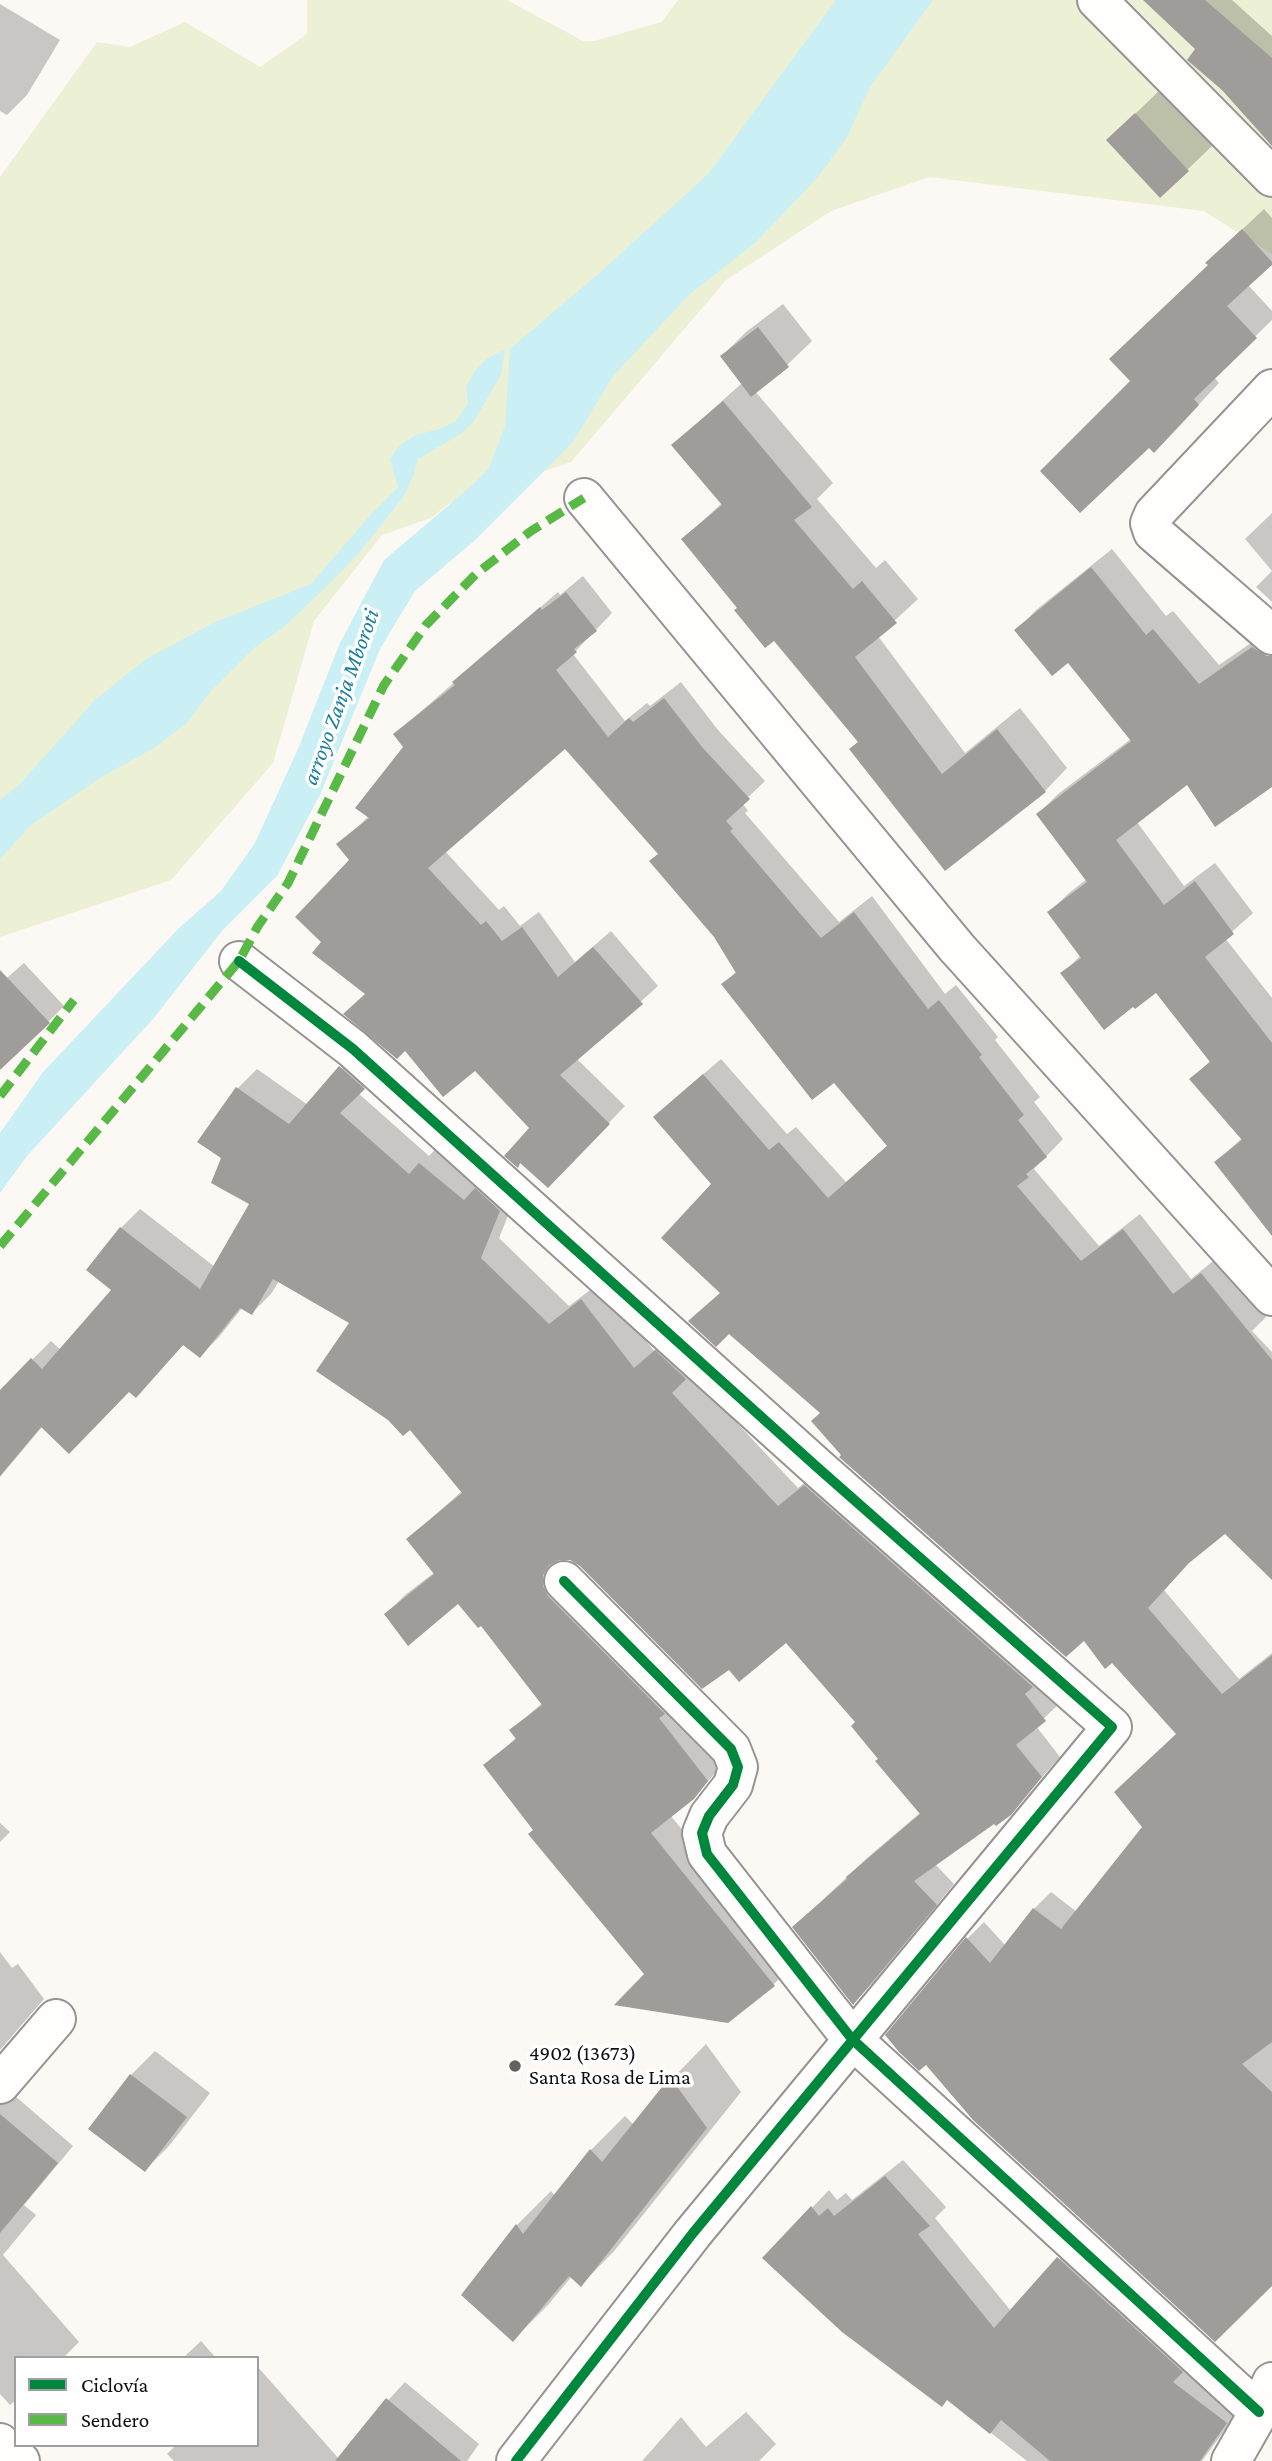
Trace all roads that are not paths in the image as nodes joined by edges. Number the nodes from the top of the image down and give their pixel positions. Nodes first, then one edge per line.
1 (1097, 0) edge
2 (1272, 177) edge
3 (1272, 389) edge
4 (584, 498) dead end
5 (1272, 635) edge
6 (239, 961) dead end
7 (1272, 1296) edge
8 (564, 1581) dead end
9 (56, 2019) dead end
10 (852, 2039) junction
11 (0, 2084) edge
12 (1265, 2397) edge
13 (0, 2444) edge
14 (20, 2461) edge
15 (516, 2461) edge
16 (1231, 2461) edge

1 - 2 street
3 - 5 street
4 - 7 street
6 - 10 street
8 - 10 street
9 - 11 street
10 - 12 street
10 - 15 street
12 - 16 street
13 - 14 street

